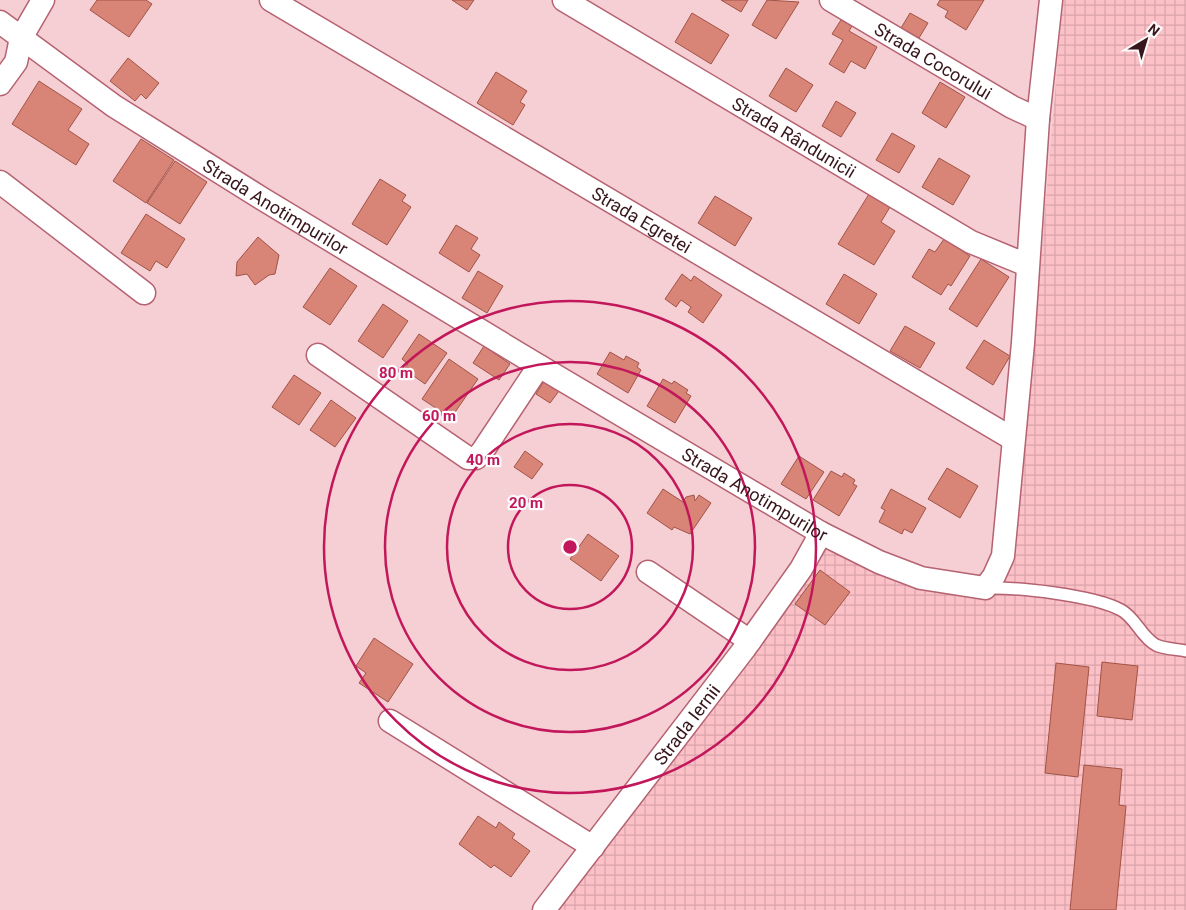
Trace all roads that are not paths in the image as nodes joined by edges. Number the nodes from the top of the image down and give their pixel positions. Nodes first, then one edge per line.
1 (43, 0) edge
2 (271, 0) edge
3 (564, 0) edge
4 (831, 0) edge
5 (1051, 0) edge
6 (0, 22) edge
7 (21, 38) junction
8 (0, 84) edge
9 (1038, 119) junction
10 (0, 182) edge
11 (1027, 265) junction
12 (144, 293) dead end
13 (318, 355) dead end
14 (539, 366) junction
15 (1013, 439) junction
16 (821, 533) junction
17 (648, 572) dead end
18 (985, 588) junction
19 (750, 641) junction
20 (1186, 651) edge
21 (390, 721) dead end
22 (593, 847) junction
23 (544, 910) edge

1 - 7 street
2 - 15 street, Strada Egretei
3 - 11 street, Strada Rândunicii
4 - 9 street, Strada Cocorului
5 - 9 street
6 - 7 street, Strada Anotimpurilor
7 - 8 street
7 - 14 street, Strada Anotimpurilor
9 - 11 street
10 - 12 street
11 - 15 street
13 - 14 street
14 - 16 street, Strada Anotimpurilor
15 - 18 street
16 - 18 street, Strada Anotimpurilor
16 - 19 street, Strada Iernii
17 - 19 street
18 - 20 lane
19 - 22 street, Strada Iernii
21 - 22 street
22 - 23 street, Strada Iernii

